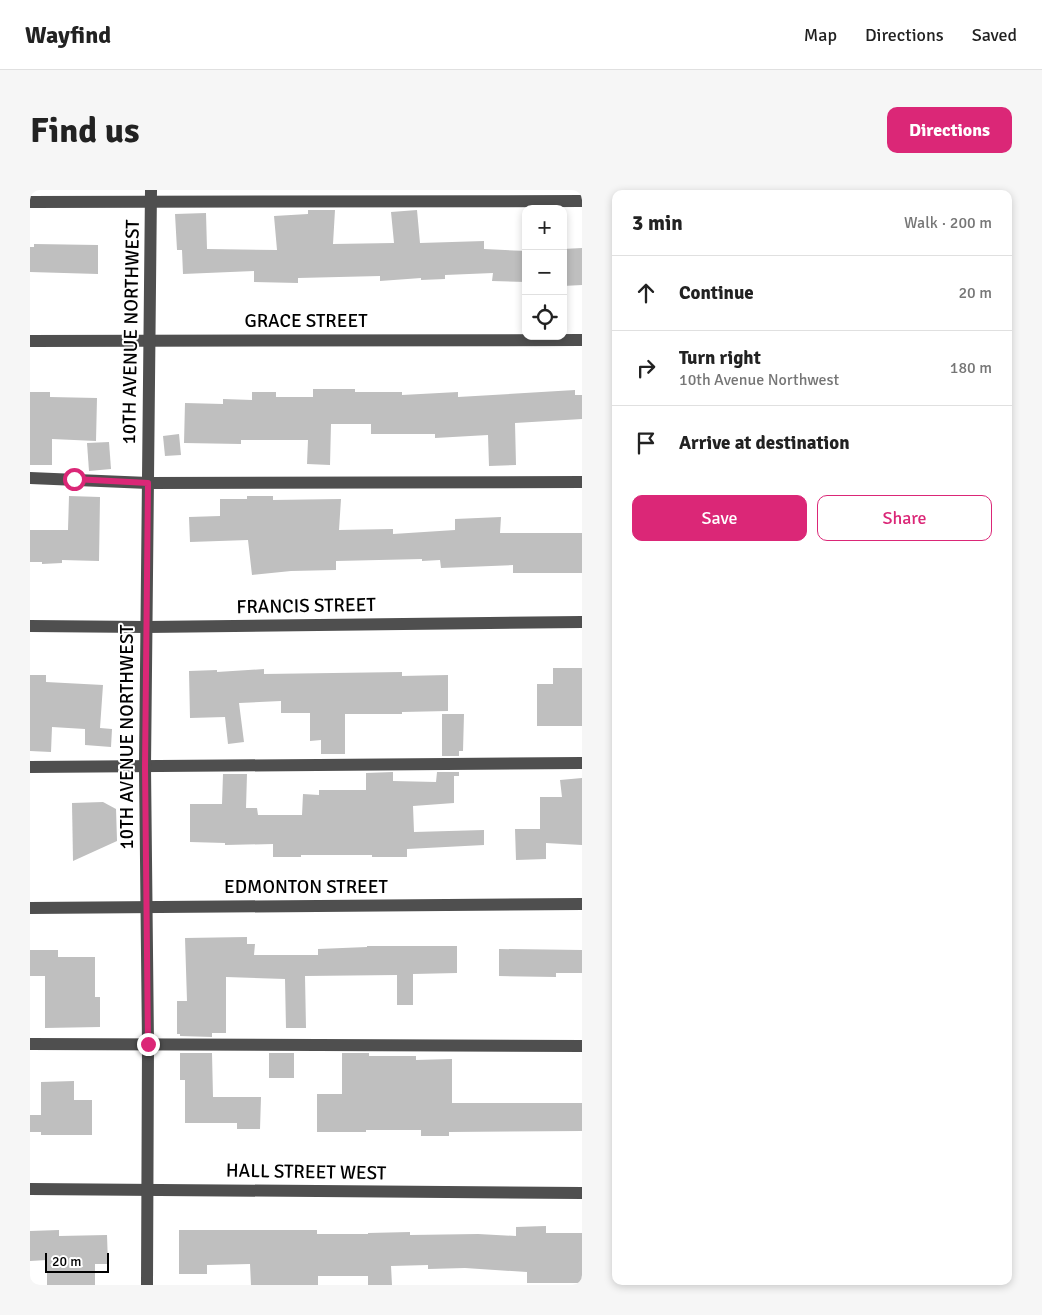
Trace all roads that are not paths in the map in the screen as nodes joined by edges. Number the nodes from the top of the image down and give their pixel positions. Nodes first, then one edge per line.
1 (151, 196) edge
2 (582, 201) edge
3 (30, 202) edge
4 (149, 340) junction
5 (582, 340) edge
6 (30, 341) edge
7 (30, 478) edge
8 (582, 482) edge
9 (148, 483) junction
10 (582, 622) edge
11 (30, 626) edge
12 (146, 627) junction
13 (582, 763) edge
14 (30, 767) edge
15 (145, 767) junction
16 (582, 904) edge
17 (146, 907) junction
18 (30, 908) edge
19 (30, 1044) edge
20 (148, 1044) junction
21 (582, 1046) edge
22 (30, 1189) edge
23 (149, 1190) junction
24 (582, 1193) edge
25 (147, 1285) edge

1 - 2 street
1 - 3 street
1 - 4 street, 10TH AVENUE NORTHWEST
4 - 5 street, GRACE STREET
4 - 6 street, GRACE STREET
4 - 9 street, 10TH AVENUE NORTHWEST
7 - 9 street
8 - 9 street
9 - 12 street, 10TH AVENUE NORTHWEST
10 - 12 street, FRANCIS STREET
11 - 12 street, FRANCIS STREET
12 - 15 street, 10TH AVENUE NORTHWEST
13 - 15 street
14 - 15 street
15 - 17 street, 10TH AVENUE NORTHWEST
16 - 17 street, EDMONTON STREET
17 - 18 street, EDMONTON STREET
17 - 20 street, 10TH AVENUE NORTHWEST
19 - 20 street
20 - 21 street
20 - 23 street, 10TH AVENUE NORTHWEST
22 - 23 street, HALL STREET WEST
23 - 24 street, HALL STREET WEST
23 - 25 street, 10TH AVENUE NORTHWEST

